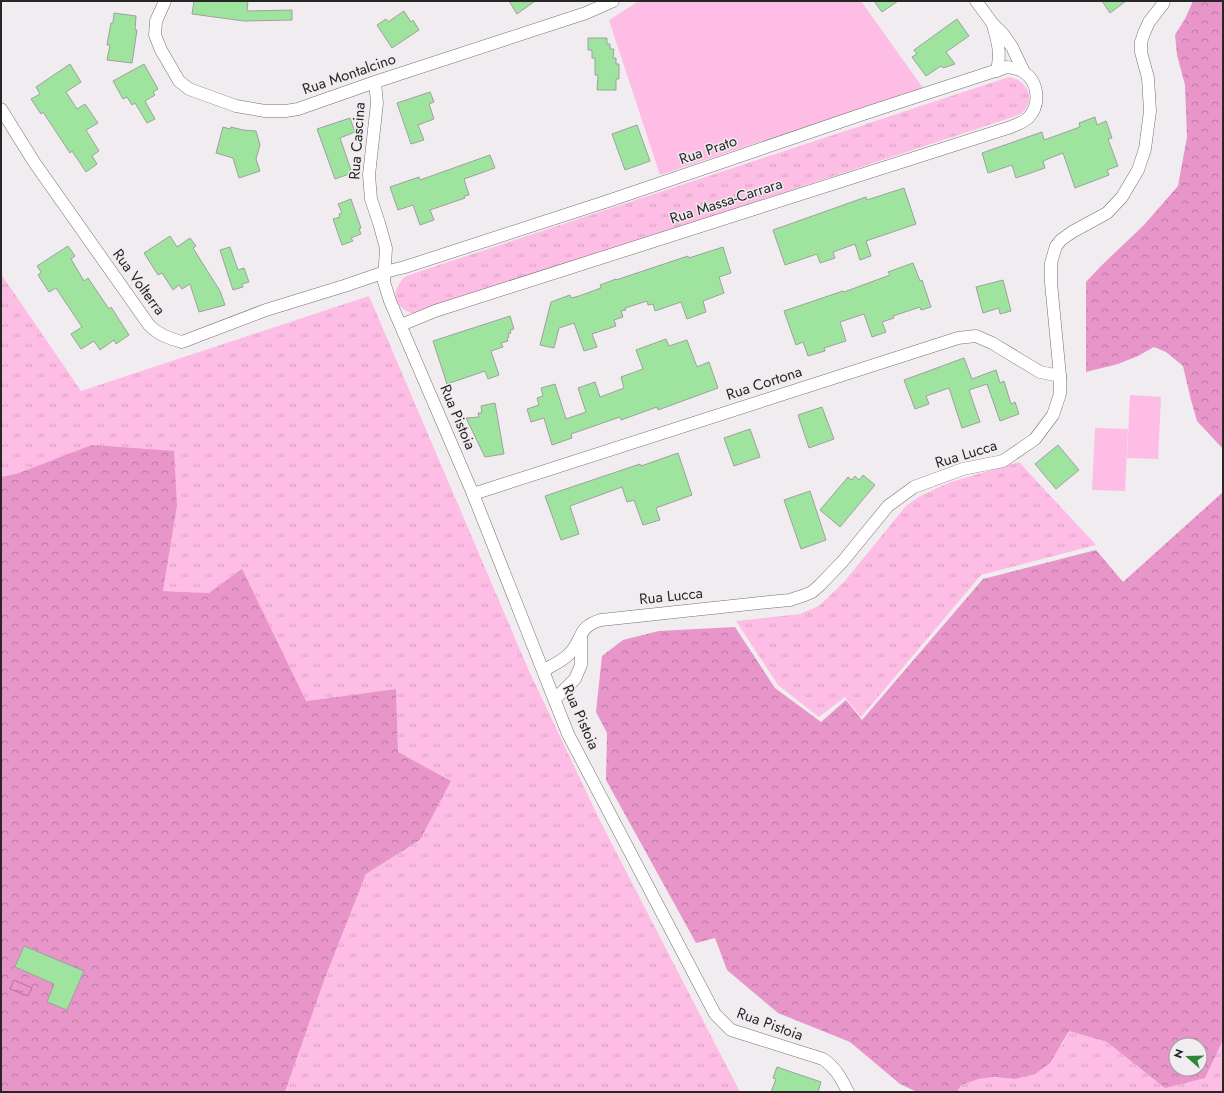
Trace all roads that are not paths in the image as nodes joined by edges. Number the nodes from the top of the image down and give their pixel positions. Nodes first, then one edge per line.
1 (165, 1) edge
2 (613, 1) edge
3 (976, 1) edge
4 (1164, 1) edge
5 (992, 24) junction
6 (996, 71) junction
7 (1024, 72) junction
8 (375, 82) junction
9 (1, 109) edge
10 (385, 272) junction
11 (401, 325) junction
12 (1060, 376) junction
13 (473, 494) junction
14 (581, 635) junction
15 (544, 670) junction
16 (555, 698) junction
17 (848, 1092) edge

1 - 8 street, Rua Montalcino
2 - 8 street, Rua Montalcino
3 - 5 street
4 - 12 street, Rua Lucca
5 - 6 street
5 - 7 street
6 - 7 street, Rua Prato
6 - 10 street, Rua Prato
7 - 11 street, Rua Massa-Carrara
8 - 10 street, Rua Cascina
9 - 10 street, Rua Volterra
10 - 11 street, Rua Pistoia
11 - 13 street, Rua Pistoia
12 - 13 street, Rua Cortona
12 - 14 street, Rua Lucca
13 - 15 street, Rua Pistoia
14 - 15 street, Rua Lucca
14 - 16 street
15 - 16 street, Rua Pistoia
16 - 17 street, Rua Pistoia

